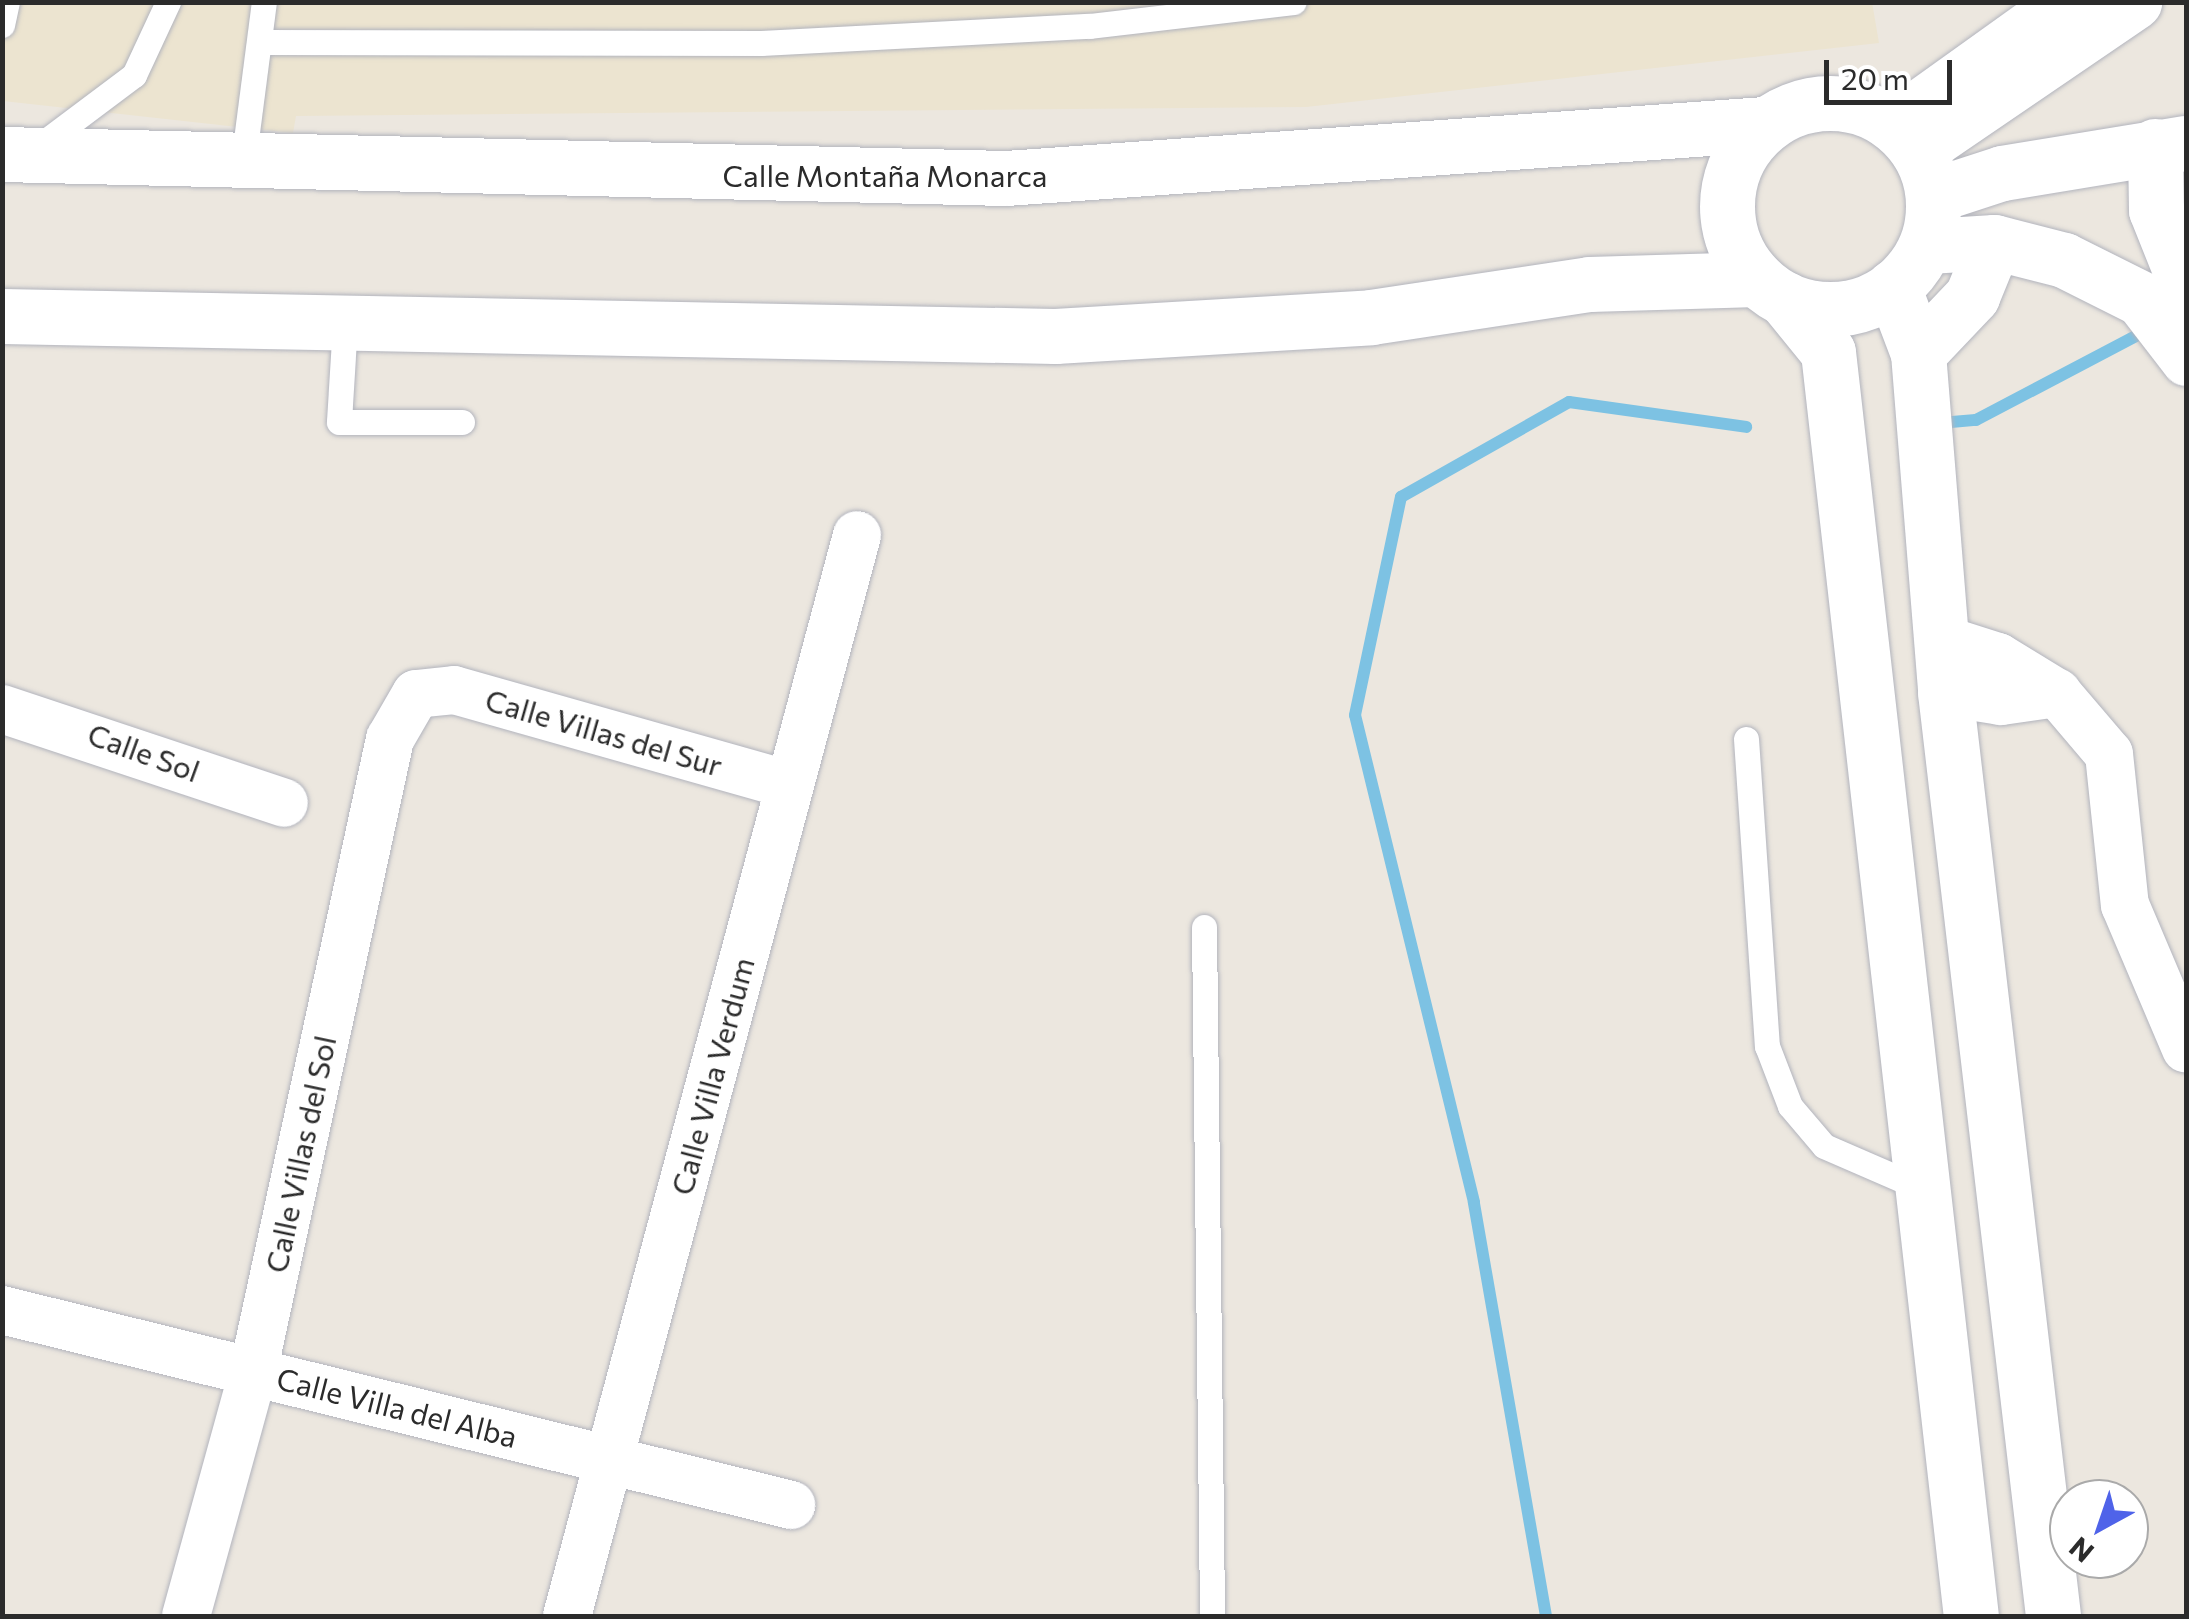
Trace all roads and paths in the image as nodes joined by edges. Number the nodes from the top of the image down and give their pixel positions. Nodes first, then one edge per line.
1 (7, 2) edge
2 (168, 2) edge
3 (264, 2) edge
4 (1294, 2) edge
5 (2066, 2) edge
6 (2134, 2) edge
7 (2, 25) edge
8 (260, 42) junction
9 (1765, 124) junction
10 (2171, 144) edge
11 (15, 154) edge
12 (243, 163) junction
13 (1917, 179) junction
14 (1994, 242) junction
15 (2186, 285) edge
16 (1893, 288) junction
17 (1771, 289) junction
18 (2130, 291) junction
19 (2, 316) edge
20 (2186, 321) edge
21 (345, 323) junction
22 (1918, 353) junction
23 (2186, 362) edge
24 (462, 422) dead end
25 (857, 535) dead end
26 (1941, 639) junction
27 (1945, 692) junction
28 (2057, 693) junction
29 (416, 694) joint
30 (2, 709) edge
31 (1746, 740) dead end
32 (790, 785) junction
33 (284, 803) dead end
34 (1204, 928) dead end
35 (2186, 1050) edge
36 (1923, 1188) junction
37 (2, 1310) edge
38 (252, 1372) junction
39 (610, 1459) junction
40 (791, 1505) dead end
41 (186, 1616) edge
42 (567, 1616) edge
43 (1212, 1616) edge
44 (1971, 1616) edge
45 (2053, 1616) edge

1 - 7 lane
2 - 11 lane
3 - 8 lane
4 - 8 lane
5 - 13 main road
6 - 13 main road
8 - 12 lane
9 - 12 main road, Calle Montaña Monarca
9 - 13 main road
9 - 17 main road
10 - 13 main road
10 - 15 main road
11 - 12 main road, Calle Montaña Monarca
13 - 14 main road
13 - 16 main road
14 - 18 main road
14 - 22 main road
16 - 17 main road
16 - 22 main road
17 - 21 main road
17 - 36 main road
18 - 20 main road
18 - 23 street
19 - 21 main road
21 - 24 lane
22 - 26 main road
25 - 32 street, Calle Villa Verdum
26 - 27 main road
26 - 28 street
27 - 28 street
27 - 45 main road
28 - 35 street
29 - 32 street, Calle Villas del Sur
29 - 38 street, Calle Villas del Sol
30 - 33 street, Calle Sol
31 - 36 lane
32 - 39 street, Calle Villa Verdum
34 - 43 lane
36 - 44 main road
37 - 38 street, Calle Villa del Alba
38 - 39 street, Calle Villa del Alba
38 - 41 street, Calle Villas del Sol
39 - 40 street, Calle Villa del Alba
39 - 42 street, Calle Villa Verdum

